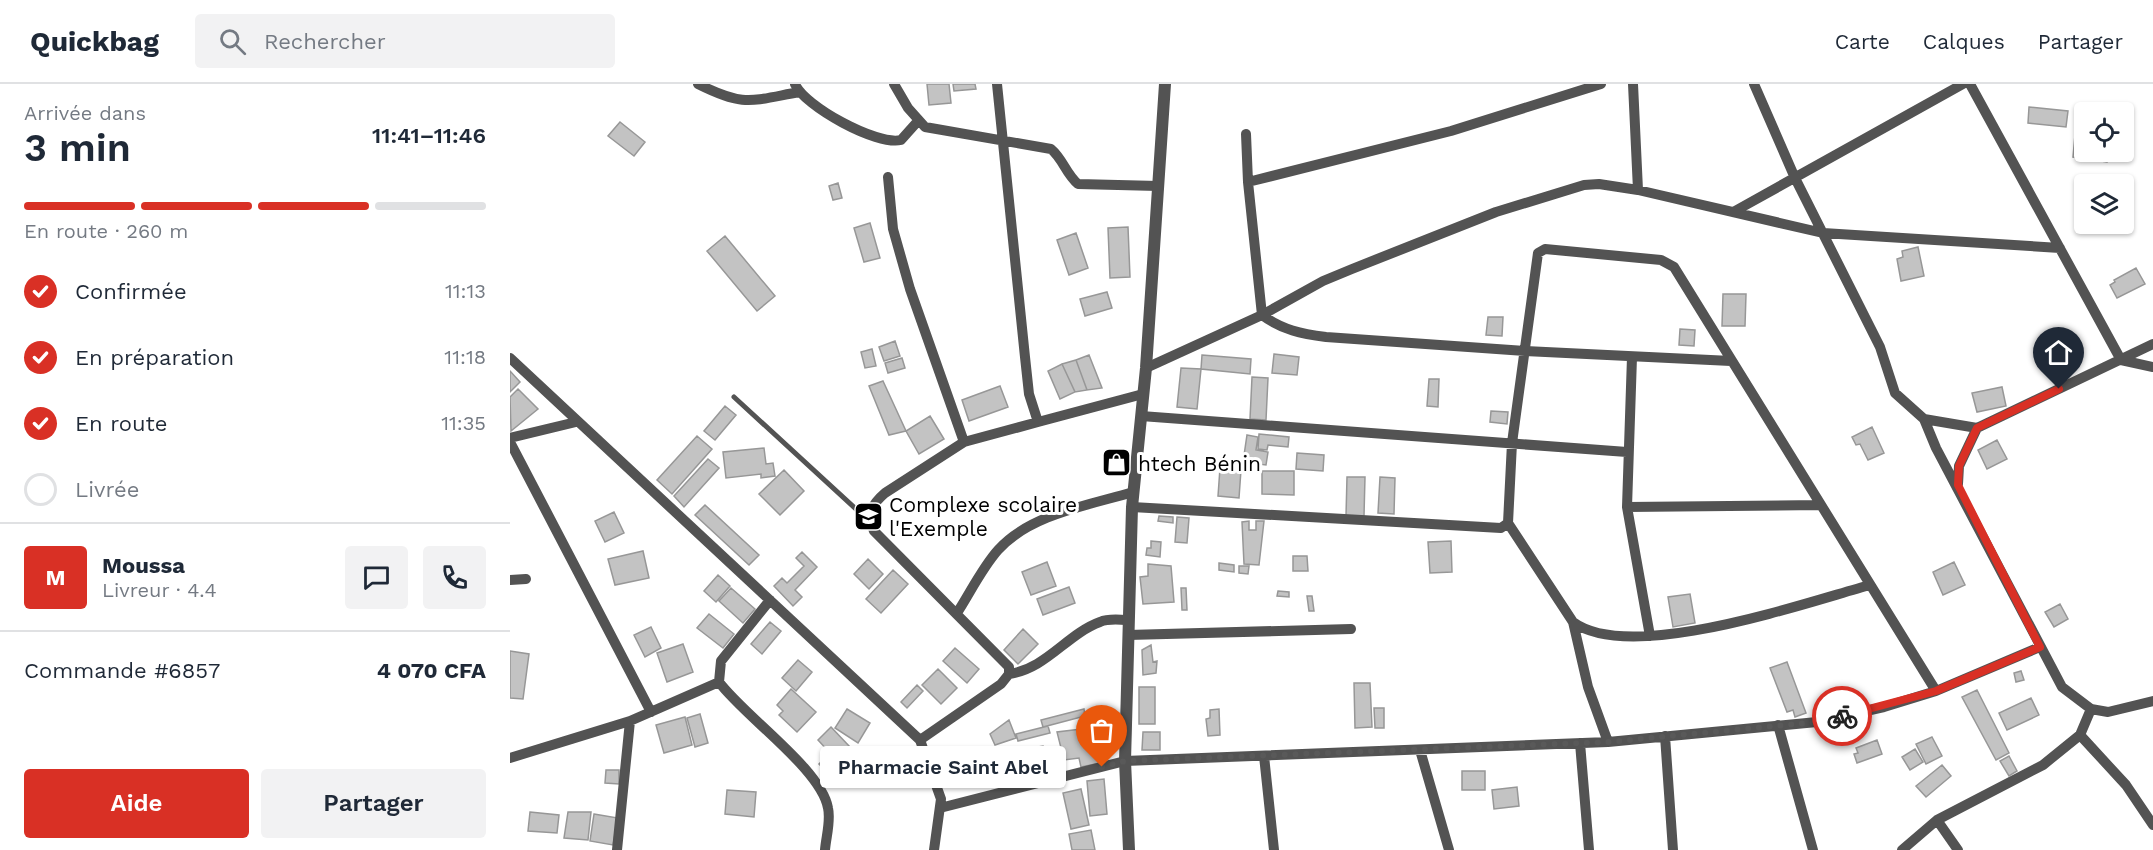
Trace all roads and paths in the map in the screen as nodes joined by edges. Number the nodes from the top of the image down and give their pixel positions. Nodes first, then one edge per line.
1 (698, 84) edge
2 (894, 84) edge
3 (997, 84) edge
4 (1165, 84) edge
5 (1601, 84) edge
6 (1633, 84) edge
7 (1754, 84) edge
8 (1963, 84) edge
9 (1970, 84) edge
10 (797, 88) edge
11 (918, 121) junction
12 (1246, 134) dead end
13 (1002, 139) junction
14 (888, 177) dead end
15 (1795, 178) junction
16 (1248, 182) junction
17 (1158, 186) junction
18 (1638, 190) junction
19 (1735, 211) junction
20 (1823, 233) junction
21 (2060, 248) junction
22 (1263, 315) junction
23 (2153, 344) edge
24 (1525, 351) junction
25 (1632, 357) junction
26 (510, 358) edge
27 (2121, 360) junction
28 (1731, 361) junction
29 (1146, 368) junction
30 (2153, 368) edge
31 (1143, 394) junction
32 (734, 398) dead end
33 (1141, 416) junction
34 (1924, 419) junction
35 (576, 422) junction
36 (1038, 422) junction
37 (1977, 428) junction
38 (510, 440) edge
39 (964, 442) junction
40 (1512, 443) junction
41 (1627, 452) junction
42 (1958, 485) junction
43 (1133, 492) junction
44 (1820, 505) junction
45 (1132, 507) junction
46 (1627, 507) junction
47 (870, 522) junction
48 (1508, 523) junction
49 (526, 579) dead end
50 (510, 580) edge
51 (1870, 585) junction
52 (770, 600) junction
53 (957, 613) junction
54 (1128, 620) junction
55 (1573, 622) junction
56 (1351, 629) dead end
57 (1128, 635) junction
58 (1650, 636) junction
59 (2040, 647) junction
60 (1009, 674) junction
61 (719, 682) junction
62 (1936, 691) junction
63 (2153, 701) edge
64 (2091, 709) junction
65 (651, 712) junction
66 (630, 721) junction
67 (1778, 725) junction
68 (2080, 735) junction
69 (1665, 736) junction
70 (920, 740) junction
71 (1608, 742) junction
72 (1580, 743) junction
73 (1420, 750) junction
74 (511, 755) edge
75 (1264, 756) junction
76 (1125, 761) junction
77 (940, 808) junction
78 (1937, 820) junction
79 (2153, 825) edge
80 (617, 850) edge
81 (825, 850) edge
82 (934, 850) edge
83 (1129, 850) edge
84 (1274, 850) edge
85 (1449, 850) edge
86 (1589, 850) edge
87 (1673, 850) edge
88 (1813, 850) edge
89 (1902, 850) edge
90 (1958, 850) edge

1 - 10 street
2 - 11 street
3 - 13 street
4 - 17 street
5 - 16 street
6 - 18 street
7 - 15 street
8 - 15 street
9 - 21 street
10 - 11 street
11 - 13 street
12 - 16 street
13 - 17 street
13 - 36 street
14 - 39 street
15 - 19 street
15 - 20 street
16 - 22 street
17 - 29 street
18 - 19 street
18 - 22 street
19 - 20 street
20 - 21 street
20 - 34 street
21 - 27 street
22 - 24 street
22 - 29 street
23 - 27 street
24 - 25 street
24 - 28 street
24 - 40 street
25 - 28 street
25 - 41 street
26 - 35 street
27 - 30 street
27 - 37 street
28 - 44 street
29 - 31 street
31 - 33 street
31 - 36 street
32 - 47 lane
33 - 40 street
33 - 43 street
34 - 37 street
34 - 42 street
35 - 38 street
35 - 52 street
36 - 39 street
37 - 42 street
38 - 65 street
39 - 47 street
40 - 41 street
40 - 48 street
41 - 46 street
42 - 59 street
43 - 45 street
43 - 53 street
44 - 46 street
44 - 51 street
45 - 48 street
45 - 54 street
46 - 58 street
47 - 53 street
48 - 55 street
49 - 50 street
51 - 58 street
51 - 62 street
52 - 61 street
52 - 70 street
53 - 60 street
54 - 57 street
54 - 60 street
55 - 58 street
55 - 71 street
56 - 57 street
57 - 76 street
59 - 62 street
59 - 64 street
60 - 70 street
61 - 65 street
61 - 81 street
62 - 67 street
63 - 64 street
64 - 68 street
65 - 66 street
66 - 74 street
66 - 80 street
67 - 69 street
67 - 88 street
68 - 78 street
68 - 79 street
69 - 71 street
69 - 87 street
70 - 77 street
71 - 72 street
72 - 73 street
72 - 86 street
73 - 75 street
73 - 85 street
75 - 76 street
75 - 84 street
76 - 77 street
76 - 83 street
77 - 82 street
78 - 89 street
78 - 90 street

